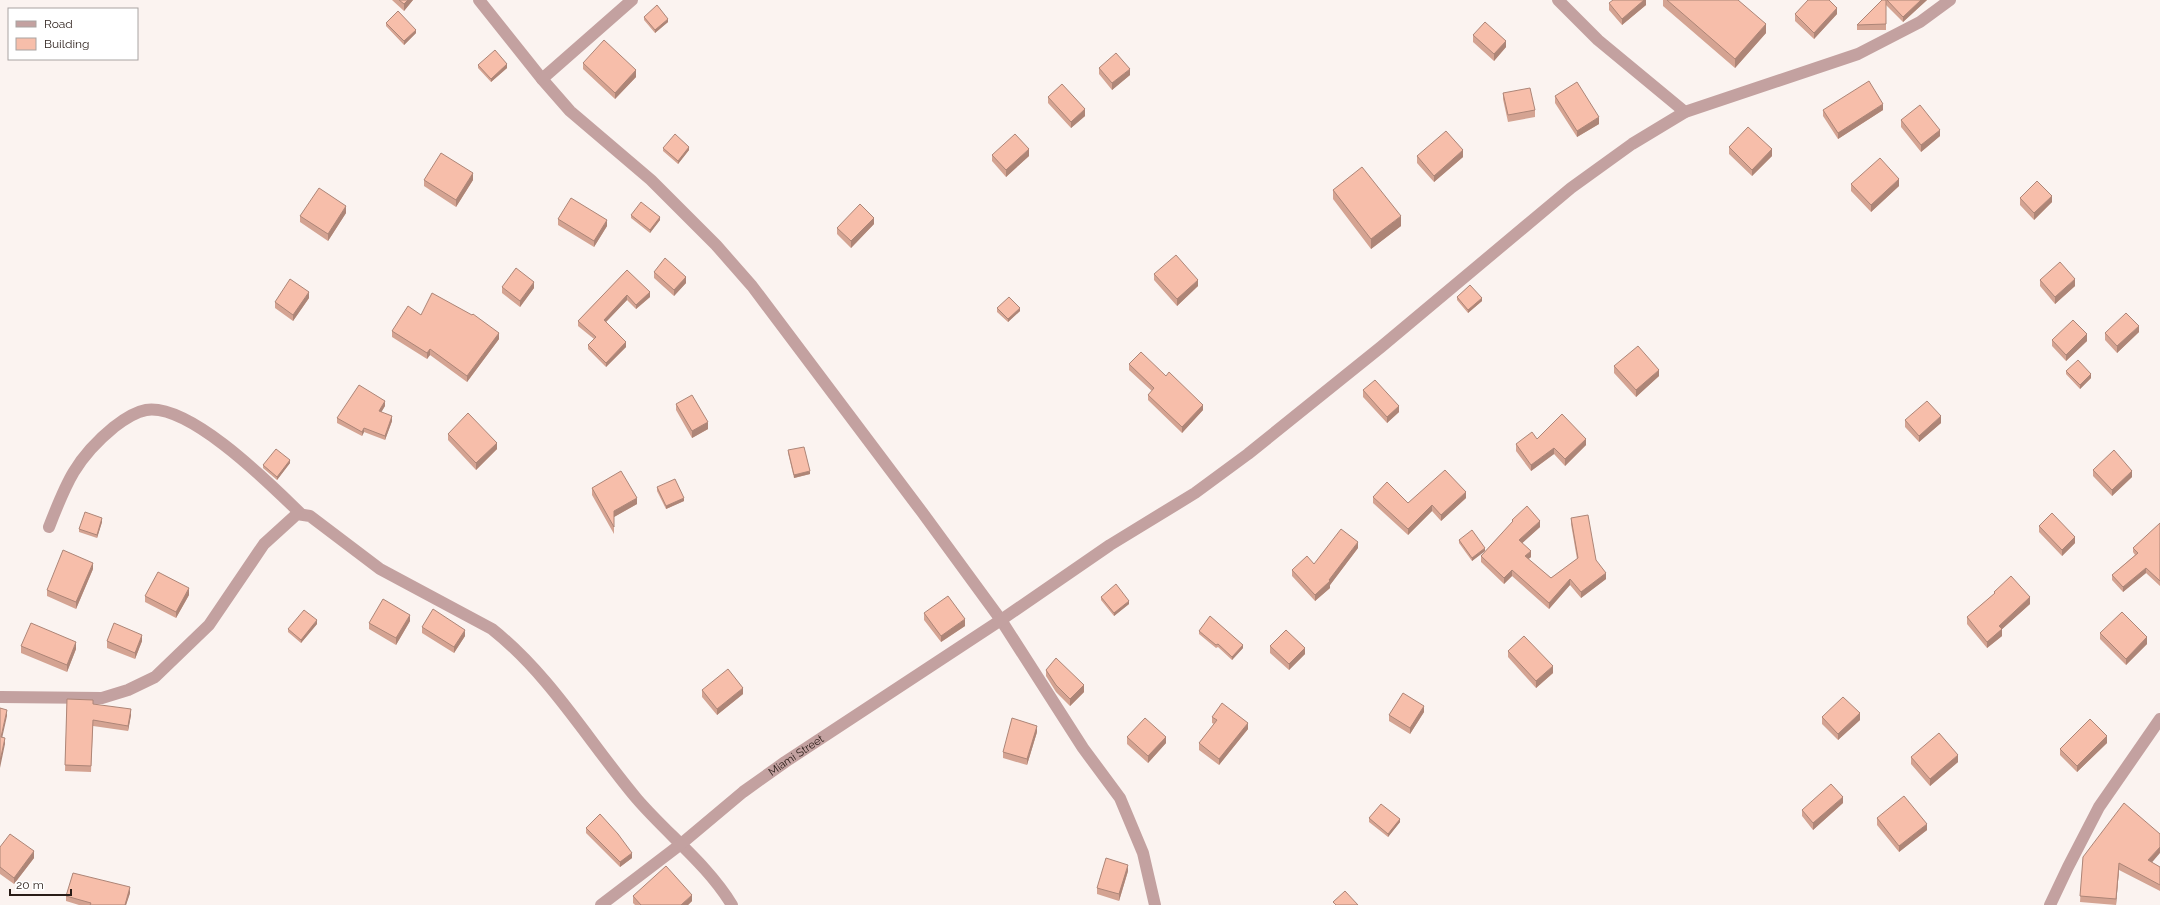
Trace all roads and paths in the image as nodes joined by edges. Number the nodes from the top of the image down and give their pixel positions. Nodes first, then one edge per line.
1 (479, 0) edge
2 (632, 0) edge
3 (1558, 0) edge
4 (1950, 0) edge
5 (542, 80) junction
6 (1685, 112) junction
7 (301, 514) junction
8 (48, 527) dead end
9 (1001, 620) junction
10 (0, 698) edge
11 (2160, 719) edge
12 (682, 844) junction
13 (601, 905) edge
14 (732, 905) edge
15 (1154, 905) edge
16 (2050, 905) edge

1 - 5 street
2 - 5 street
3 - 6 street
4 - 6 street, Miami Street
5 - 9 street
6 - 9 street, Miami Street
7 - 8 street
7 - 10 street
7 - 12 street
9 - 12 street, Miami Street
9 - 15 street
11 - 16 street
12 - 13 street, Miami Street
12 - 14 street

